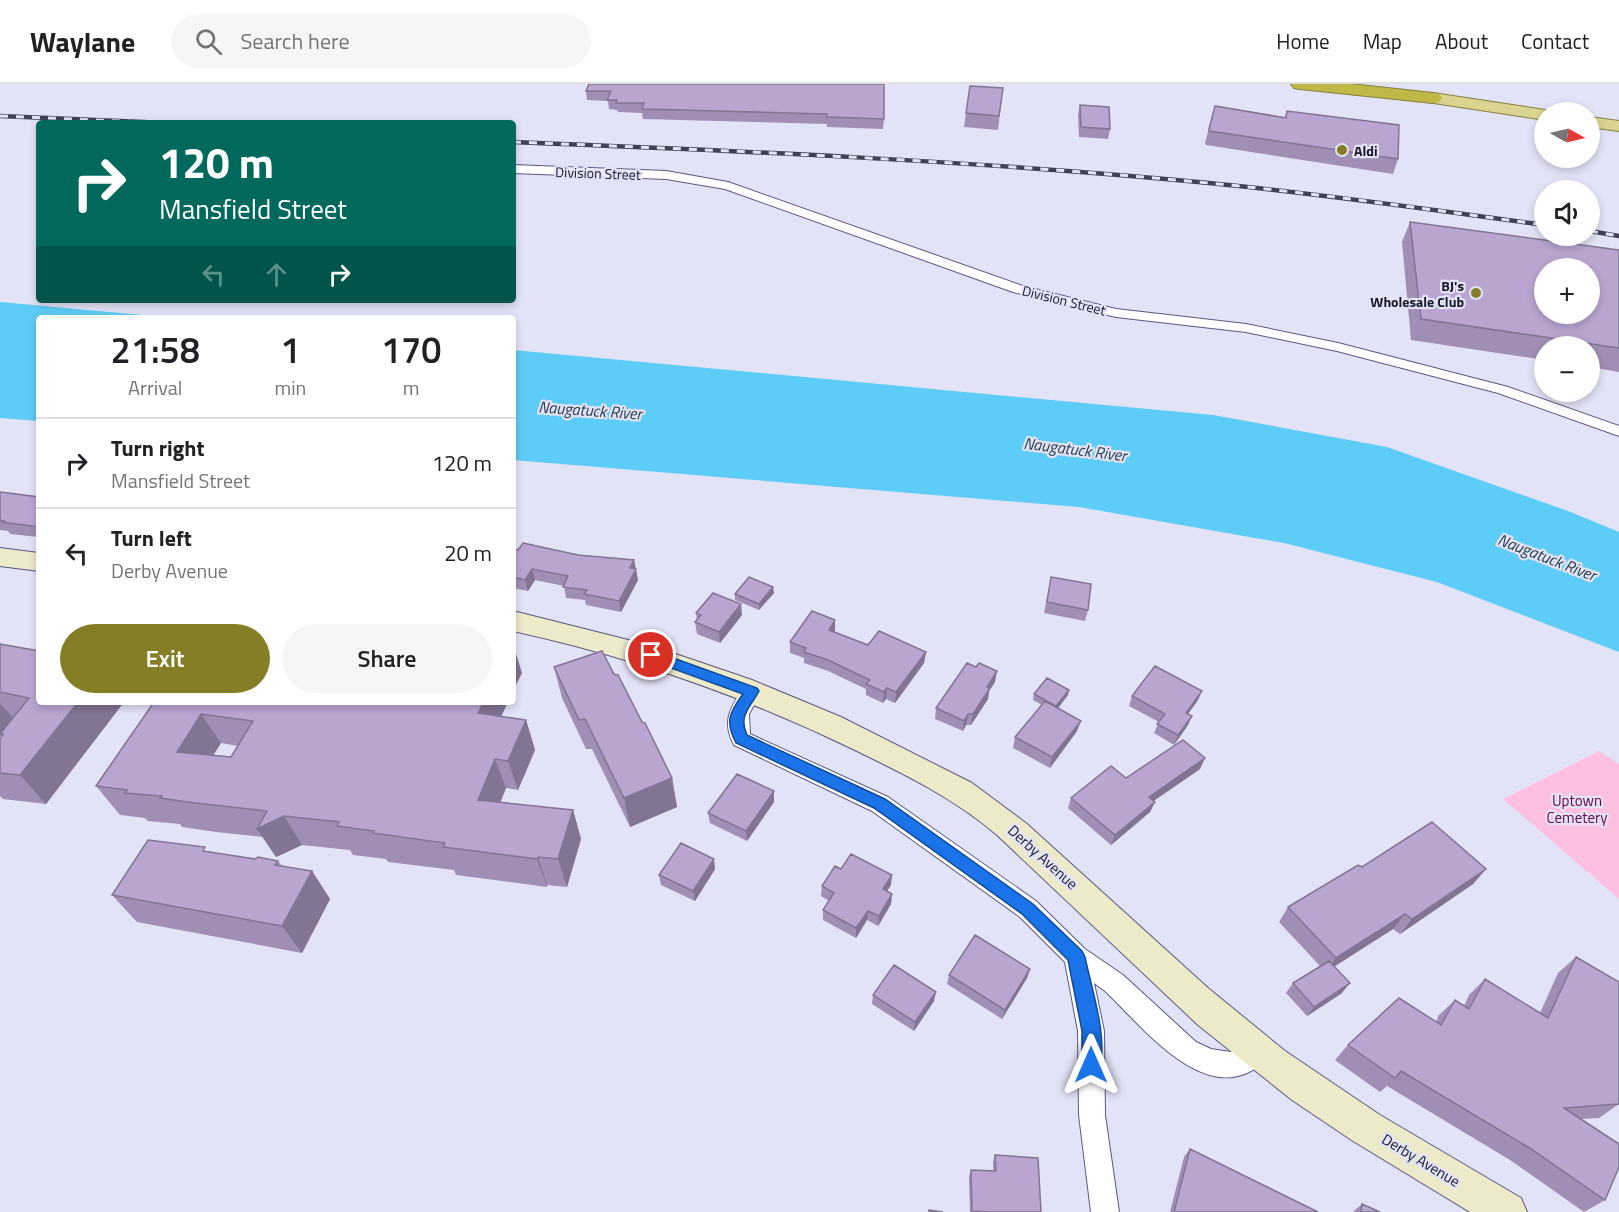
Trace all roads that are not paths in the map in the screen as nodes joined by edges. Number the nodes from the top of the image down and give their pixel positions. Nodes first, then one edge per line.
1 (1300, 84) edge
2 (1347, 84) edge
3 (1433, 98) junction
4 (1534, 113) edge
5 (1600, 123) edge
6 (1619, 126) edge
7 (516, 169) edge
8 (1619, 431) edge
9 (0, 557) edge
10 (36, 562) edge
11 (516, 622) edge
12 (752, 691) junction
13 (1076, 957) junction
14 (1257, 1051) junction
15 (1105, 1212) edge
16 (1507, 1212) edge

1 - 3 highway
2 - 3 highway
3 - 4 main road
5 - 6 main road
7 - 8 street, Division Street
9 - 10 main road
11 - 12 main road, Derby Avenue
12 - 13 street
12 - 14 main road, Derby Avenue
13 - 14 street
13 - 15 street
14 - 16 main road, Derby Avenue

